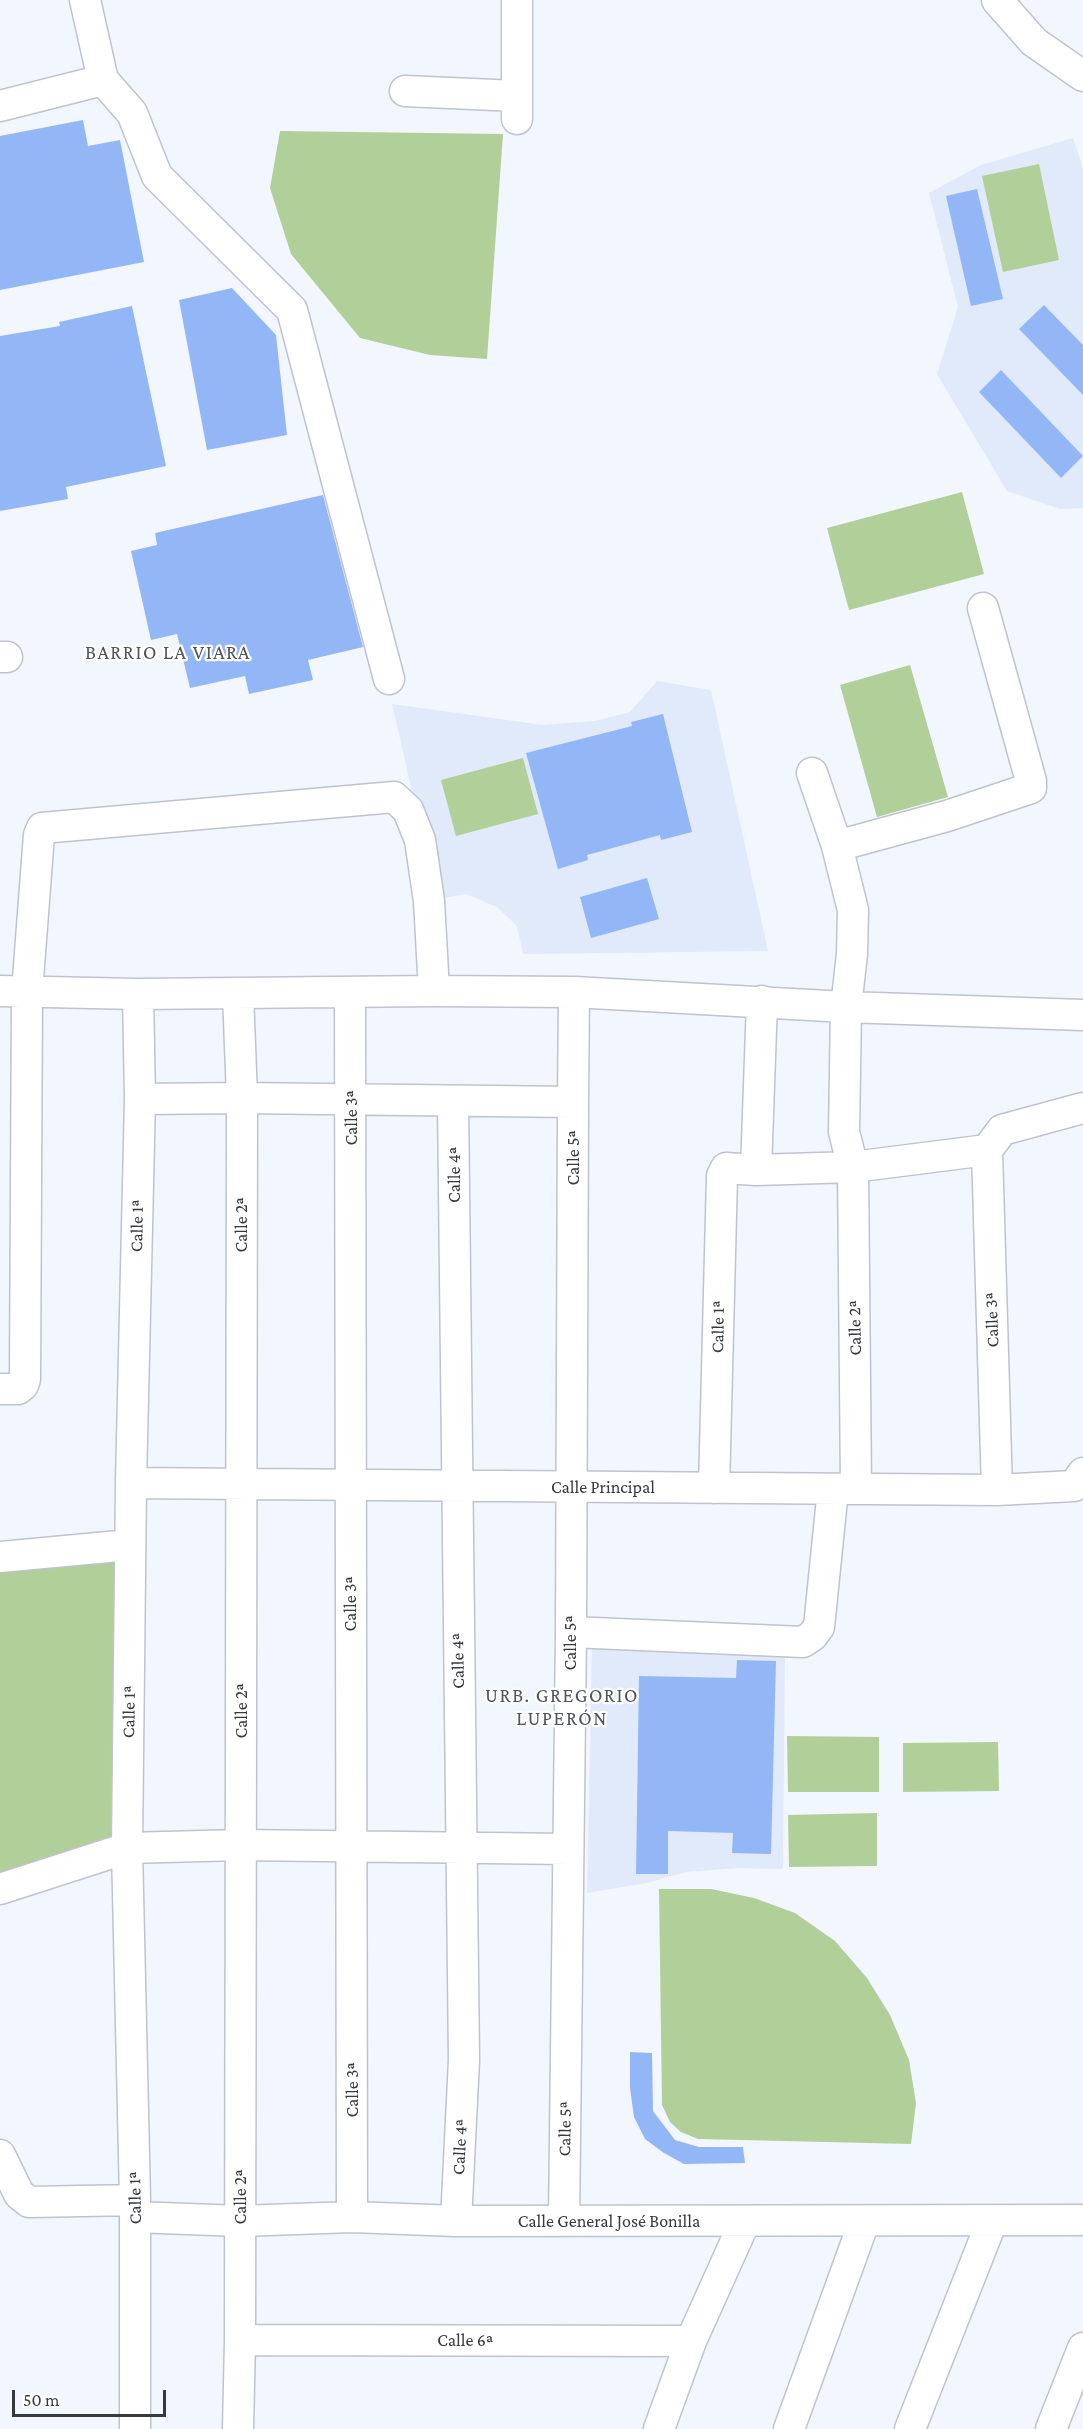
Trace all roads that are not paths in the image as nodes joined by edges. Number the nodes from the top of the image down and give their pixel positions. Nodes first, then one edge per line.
1 (85, 0) edge
2 (517, 0) edge
3 (997, 0) edge
4 (1083, 76) edge
5 (103, 80) junction
6 (405, 91) dead end
7 (0, 106) edge
8 (983, 608) dead end
9 (389, 679) dead end
10 (812, 773) dead end
11 (837, 846) junction
12 (434, 991) junction
13 (13, 992) edge
14 (350, 992) junction
15 (574, 992) junction
16 (238, 993) junction
17 (138, 994) junction
18 (762, 1001) junction
19 (846, 1007) junction
20 (1083, 1015) edge
21 (242, 1098) junction
22 (140, 1099) junction
23 (351, 1100) junction
24 (453, 1101) junction
25 (573, 1102) junction
26 (1083, 1108) edge
27 (987, 1150) junction
28 (853, 1167) junction
29 (756, 1170) junction
30 (12, 1387) edge
31 (1079, 1479) edge
32 (131, 1483) junction
33 (241, 1484) junction
34 (350, 1485) junction
35 (456, 1486) junction
36 (570, 1486) junction
37 (714, 1488) junction
38 (845, 1489) junction
39 (997, 1490) junction
40 (130, 1545) junction
41 (0, 1557) edge
42 (571, 1632) junction
43 (241, 1845) junction
44 (351, 1846) junction
45 (127, 1848) junction
46 (460, 1848) junction
47 (568, 1849) junction
48 (0, 1889) edge
49 (0, 2155) edge
50 (135, 2209) junction
51 (352, 2217) junction
52 (1083, 2220) edge
53 (240, 2221) junction
54 (456, 2221) junction
55 (564, 2221) junction
56 (745, 2221) junction
57 (992, 2221) junction
58 (864, 2222) junction
59 (240, 2340) junction
60 (690, 2341) junction
61 (1083, 2348) edge
62 (135, 2429) edge
63 (238, 2429) edge
64 (659, 2429) edge
65 (789, 2429) edge
66 (910, 2429) edge
67 (1051, 2429) edge

1 - 5 street
2 - 6 street
3 - 4 street
5 - 7 street
5 - 9 street
8 - 11 street
10 - 11 street, Calle 2ª
11 - 19 street, Calle 2ª
12 - 13 street
12 - 14 street
12 - 15 street
13 - 17 street
13 - 30 street
14 - 16 street
14 - 23 street, Calle 3ª
15 - 18 street
15 - 25 street, Calle 5ª
16 - 17 street
16 - 21 street, Calle 2ª
17 - 22 street, Calle 1ª
18 - 19 street
18 - 29 street
19 - 20 street
19 - 28 street, Calle 2ª
21 - 22 street
21 - 23 street
21 - 33 street, Calle 2ª
22 - 32 street, Calle 1ª
23 - 24 street
23 - 34 street, Calle 3ª
24 - 25 street
24 - 35 street, Calle 4ª
25 - 36 street, Calle 5ª
26 - 27 street
27 - 28 street
27 - 39 street, Calle 3ª
28 - 29 street
28 - 38 street, Calle 2ª
29 - 37 street, Calle 1ª
31 - 39 street, Calle Principal
32 - 33 street, Calle Principal
32 - 40 street, Calle 1ª
33 - 34 street, Calle Principal
33 - 43 street, Calle 2ª
34 - 35 street, Calle Principal
34 - 44 street, Calle 3ª
35 - 36 street, Calle Principal
35 - 46 street, Calle 4ª
36 - 37 street, Calle Principal
36 - 42 street, Calle 5ª
37 - 38 street, Calle Principal
38 - 39 street, Calle Principal
38 - 42 street, Calle 2ª
40 - 41 street
40 - 45 street, Calle 1ª
42 - 47 street, Calle 5ª
43 - 44 street
43 - 45 street
43 - 53 street, Calle 2ª
44 - 46 street
44 - 51 street, Calle 3ª
45 - 48 street
45 - 50 street, Calle 1ª
46 - 47 street
46 - 54 street, Calle 4ª
47 - 55 street, Calle 5ª
49 - 50 street, Calle General José Bonilla
50 - 53 street, Calle General José Bonilla
50 - 62 street, Calle 1ª
51 - 53 street, Calle General José Bonilla
51 - 54 street, Calle General José Bonilla
52 - 57 street, Calle General José Bonilla
53 - 59 street, Calle 2ª
54 - 55 street, Calle General José Bonilla
55 - 56 street, Calle General José Bonilla
56 - 58 street, Calle General José Bonilla
56 - 60 street
57 - 58 street, Calle General José Bonilla
57 - 66 street
58 - 65 street
59 - 60 street, Calle 6ª
59 - 63 street, Calle 2ª
60 - 64 street
61 - 67 street

